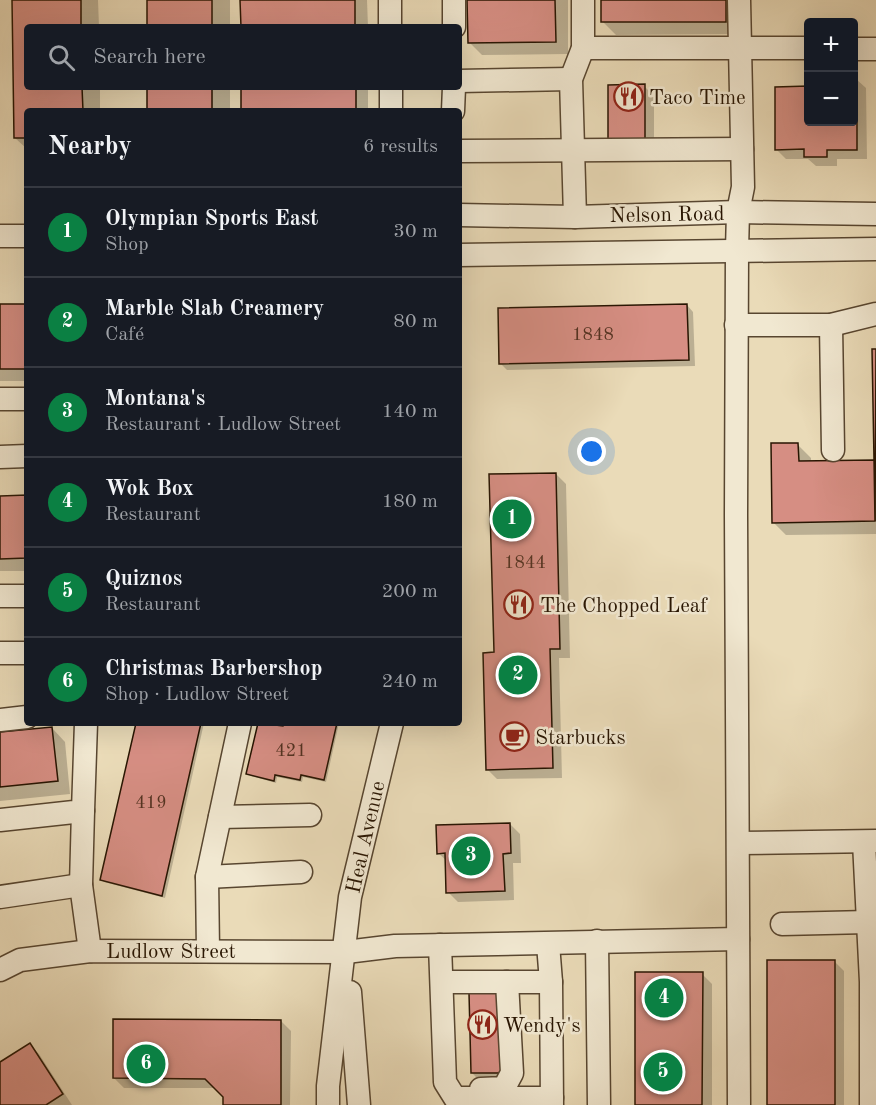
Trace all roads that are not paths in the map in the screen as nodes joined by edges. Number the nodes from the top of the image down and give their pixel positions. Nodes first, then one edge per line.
1 (390, 0) edge
2 (454, 0) edge
3 (583, 0) edge
4 (739, 0) edge
5 (390, 24) edge
6 (454, 24) edge
7 (582, 48) junction
8 (740, 48) junction
9 (804, 48) edge
10 (858, 49) edge
11 (876, 49) edge
12 (571, 79) junction
13 (462, 81) edge
14 (391, 90) edge
15 (454, 90) edge
16 (391, 108) edge
17 (453, 108) edge
18 (742, 149) junction
19 (573, 150) junction
20 (462, 151) edge
21 (738, 213) junction
22 (876, 214) edge
23 (462, 215) edge
24 (575, 217) junction
25 (0, 236) edge
26 (24, 236) edge
27 (876, 249) edge
28 (736, 250) junction
29 (462, 255) edge
30 (876, 314) edge
31 (736, 325) junction
32 (831, 325) junction
33 (0, 399) edge
34 (24, 399) edge
35 (833, 450) dead end
36 (24, 456) edge
37 (0, 457) edge
38 (24, 596) edge
39 (0, 597) edge
40 (0, 653) edge
41 (24, 653) edge
42 (24, 717) edge
43 (0, 720) edge
44 (86, 726) edge
45 (239, 726) edge
46 (391, 726) edge
47 (83, 811) junction
48 (310, 815) dead end
49 (220, 817) junction
50 (0, 820) edge
51 (870, 842) edge
52 (739, 843) junction
53 (301, 872) dead end
54 (207, 877) junction
55 (81, 885) junction
56 (0, 897) edge
57 (868, 922) junction
58 (782, 924) dead end
59 (738, 939) junction
60 (597, 942) junction
61 (548, 944) junction
62 (440, 945) junction
63 (90, 951) junction
64 (208, 951) junction
65 (346, 952) junction
66 (1, 968) edge
67 (507, 982) junction
68 (551, 982) junction
69 (442, 990) junction
70 (552, 1101) edge
71 (328, 1105) edge
72 (359, 1105) edge
73 (599, 1105) edge
74 (739, 1105) edge
75 (872, 1105) edge

1 - 5 street
2 - 6 street
3 - 7 street
4 - 8 street
7 - 8 street
7 - 12 street
8 - 9 street
8 - 18 street
10 - 11 street
12 - 13 street
12 - 19 street
14 - 16 street
15 - 17 street
18 - 19 street
18 - 21 street
19 - 20 street
19 - 24 street
21 - 22 street, Nelson Road
21 - 24 street, Nelson Road
21 - 28 street
23 - 24 street, Nelson Road
25 - 26 street
27 - 28 street, Nelson Road
28 - 29 street, Nelson Road
28 - 31 street
30 - 32 street
31 - 32 street
31 - 52 street
32 - 35 street
33 - 34 street
36 - 37 street
38 - 39 street
40 - 41 street
42 - 43 street
44 - 47 street
45 - 49 street
46 - 65 street, Heal Avenue
47 - 50 street
47 - 55 street
48 - 49 street
49 - 54 street
51 - 52 street
51 - 57 street
52 - 59 street
53 - 54 street
54 - 64 street
55 - 56 street
55 - 63 street
57 - 58 street
57 - 75 street
59 - 60 street, Ludlow Street
59 - 74 street
60 - 61 street, Ludlow Street
60 - 73 street
61 - 62 street, Ludlow Street
61 - 68 street
62 - 65 street, Ludlow Street
62 - 69 street
63 - 64 street, Ludlow Street
63 - 66 street, Ludlow Street
64 - 65 street, Ludlow Street
65 - 71 street, Heal Avenue
65 - 72 street, Heal Avenue
67 - 68 street
67 - 69 street
67 - 69 street
68 - 70 street
69 - 70 street

